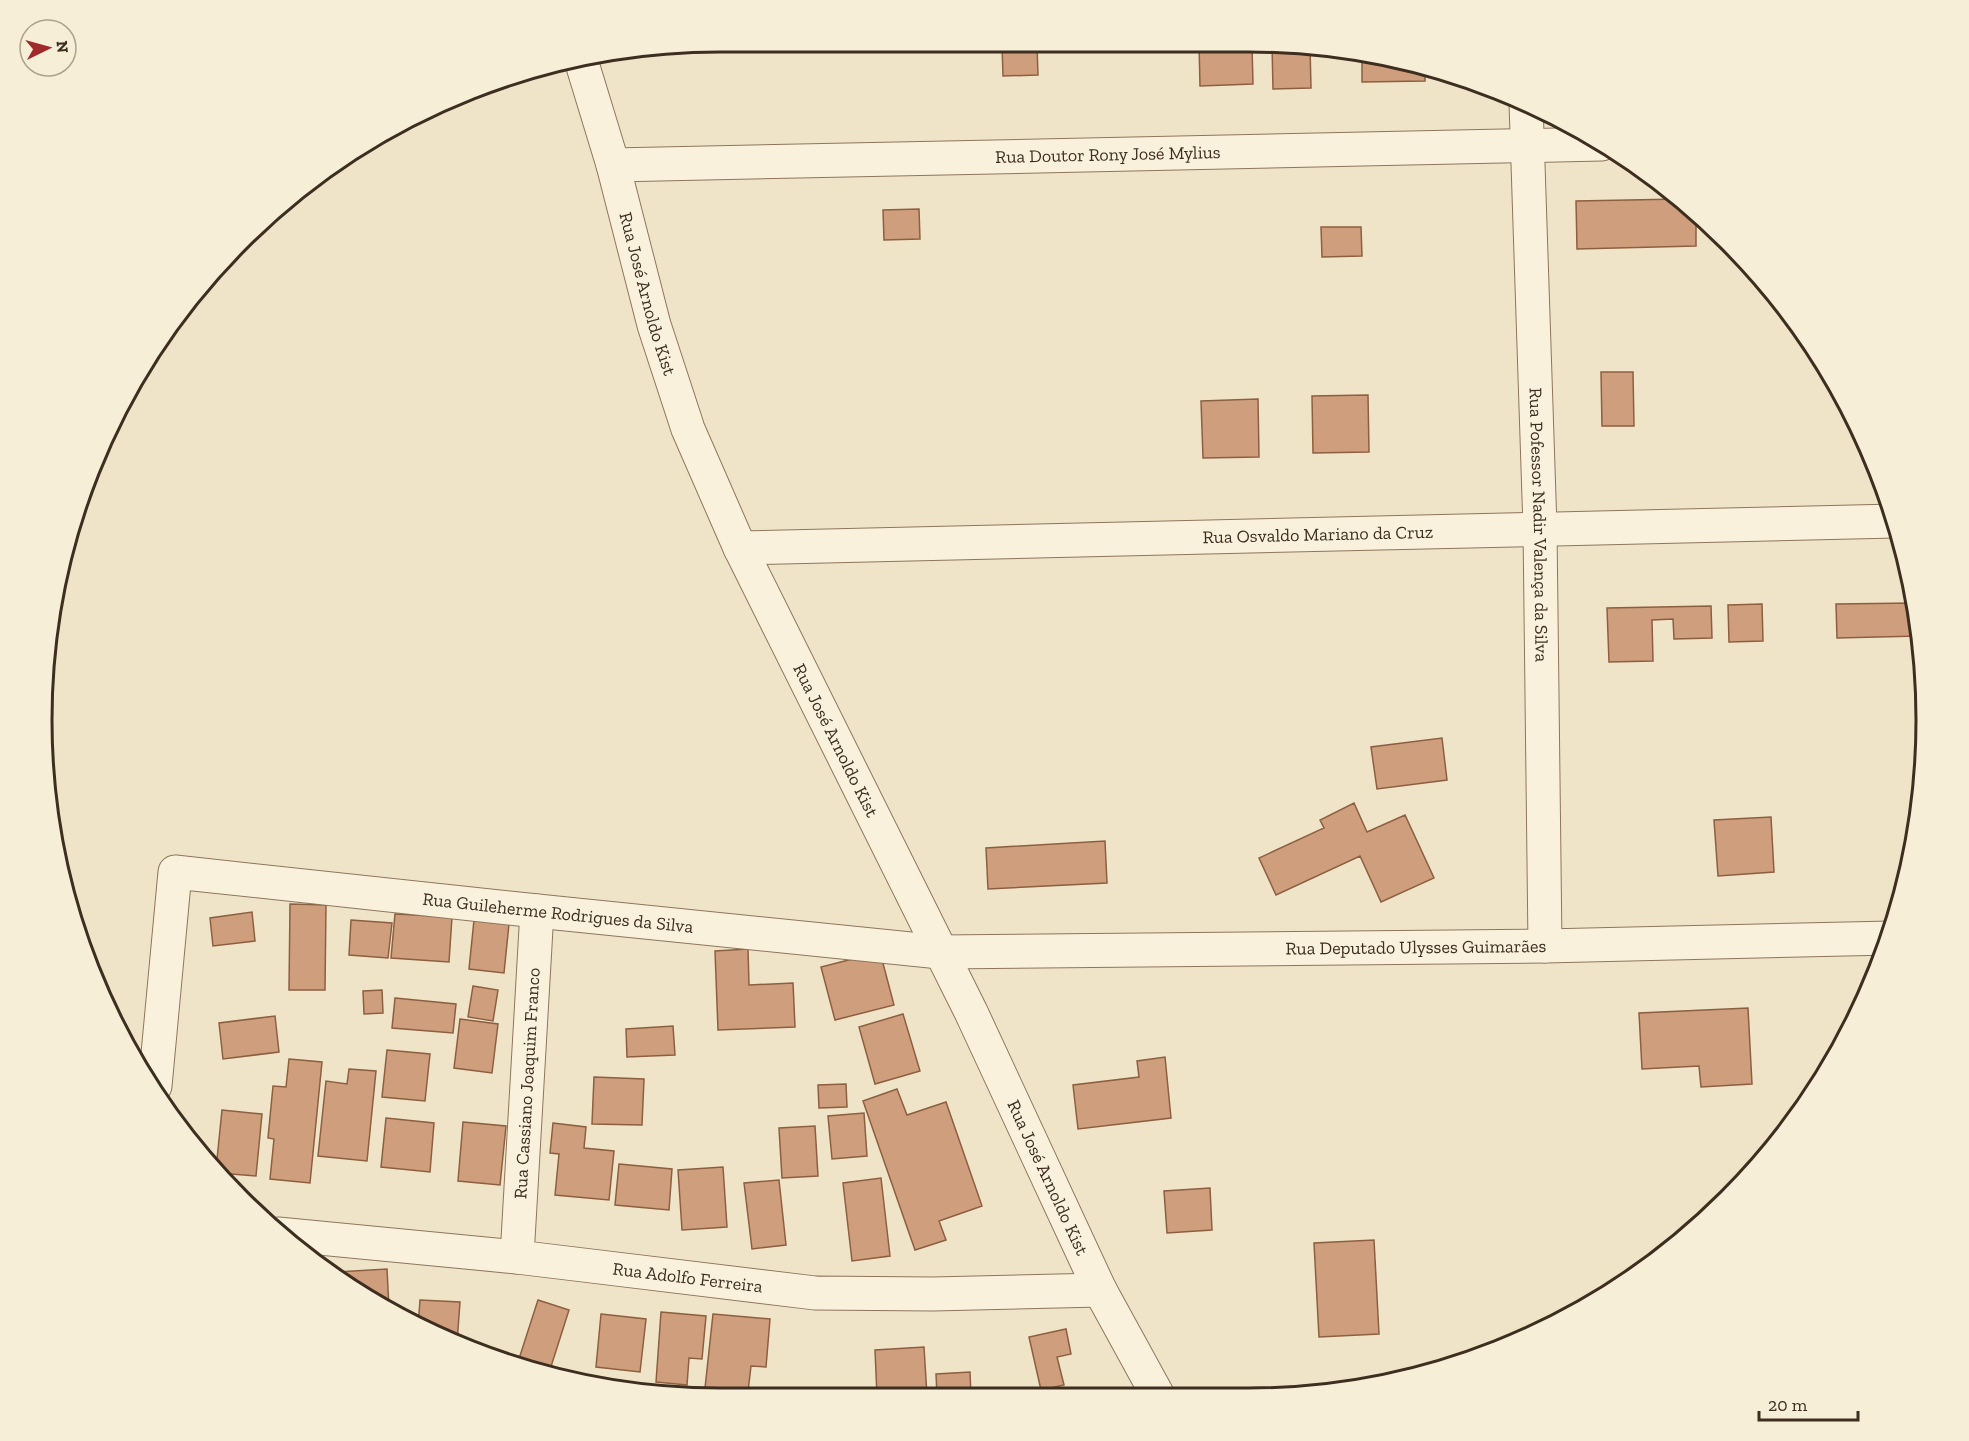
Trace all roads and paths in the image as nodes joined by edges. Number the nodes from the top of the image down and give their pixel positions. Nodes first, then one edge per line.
1 (583, 67) edge
2 (1526, 113) edge
3 (1587, 144) edge
4 (1527, 146) junction
5 (613, 165) junction
6 (1886, 521) edge
7 (1540, 528) junction
8 (741, 548) junction
9 (537, 911) junction
10 (1880, 938) edge
11 (1545, 946) junction
12 (940, 952) junction
13 (155, 1076) edge
14 (296, 1236) edge
15 (517, 1257) junction
16 (1100, 1290) junction
17 (1154, 1388) edge

1 - 5 street, Rua José Arnoldo Kist
2 - 4 street, Rua Pofessor Nadir Valença da Silva
3 - 4 street, Rua Doutor Rony José Mylius
4 - 5 street, Rua Doutor Rony José Mylius
4 - 7 street, Rua Pofessor Nadir Valença da Silva
5 - 8 street, Rua José Arnoldo Kist
6 - 7 street, Rua Osvaldo Mariano da Cruz
7 - 8 street, Rua Osvaldo Mariano da Cruz
7 - 11 street, Rua Pofessor Nadir Valença da Silva
8 - 12 street, Rua José Arnoldo Kist
9 - 12 street, Rua Guileherme Rodrigues da Silva
9 - 13 street, Rua Guileherme Rodrigues da Silva
9 - 15 street, Rua Cassiano Joaquim Franco
10 - 11 street, Rua Deputado Ulysses Guimarães
11 - 12 street, Rua Deputado Ulysses Guimarães
12 - 16 street, Rua José Arnoldo Kist
14 - 15 street, Rua Adolfo Ferreira
15 - 16 street, Rua Adolfo Ferreira
16 - 17 street, Rua José Arnoldo Kist

